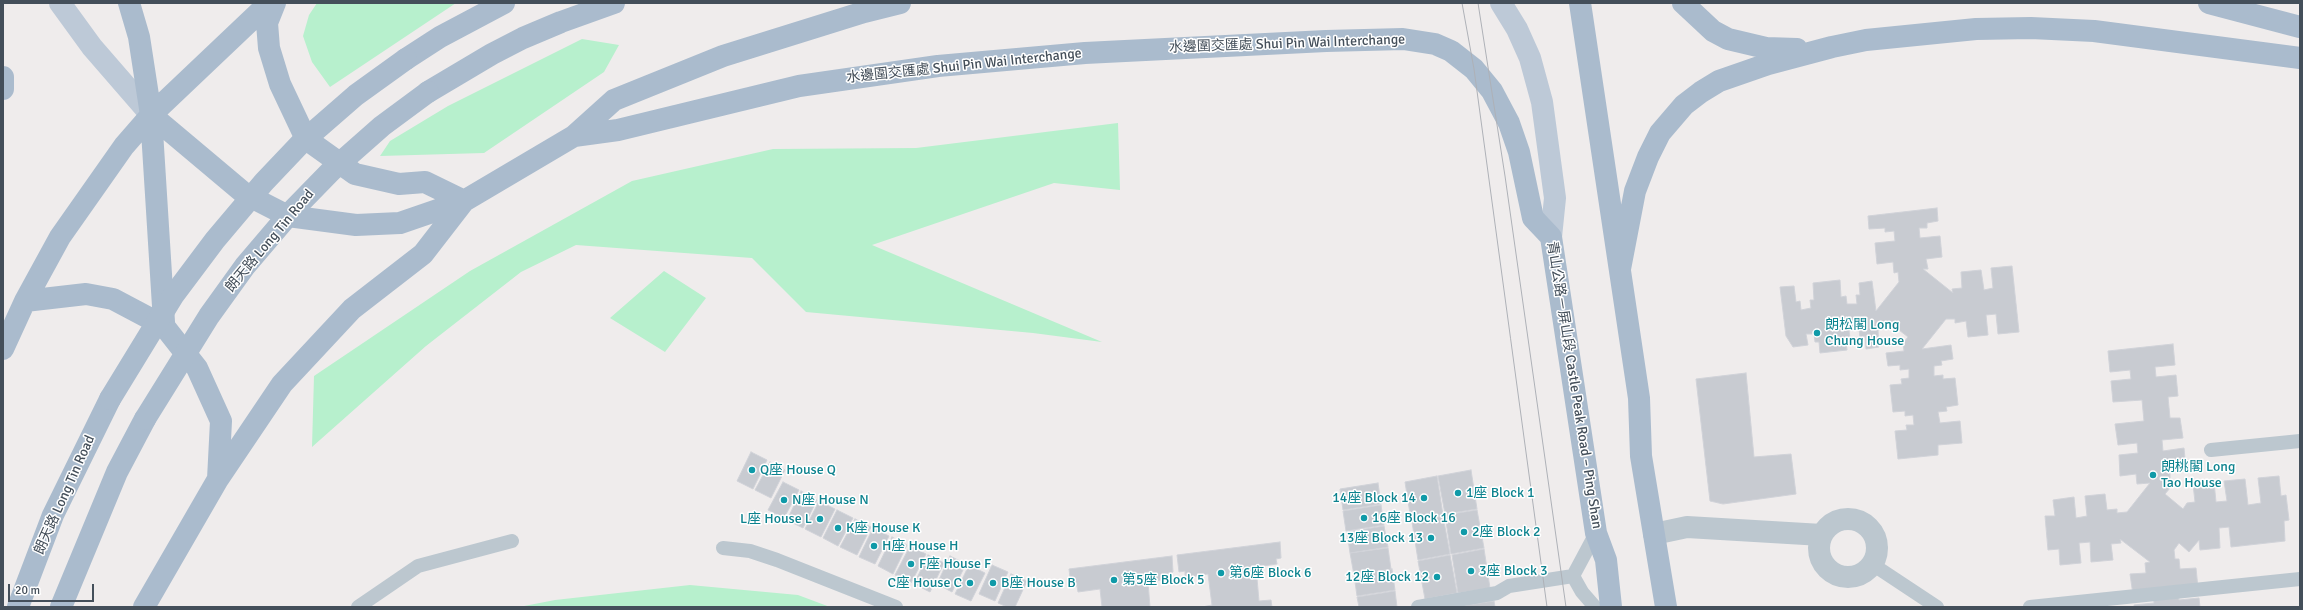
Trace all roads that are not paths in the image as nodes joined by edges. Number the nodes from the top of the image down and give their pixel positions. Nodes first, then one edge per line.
1 (60, 3) edge
2 (129, 3) edge
3 (269, 3) edge
4 (275, 3) edge
5 (504, 3) edge
6 (614, 3) edge
7 (900, 3) edge
8 (1501, 3) edge
9 (1580, 3) edge
10 (1683, 3) edge
11 (2209, 3) edge
12 (2300, 27) edge
13 (1832, 47) junction
14 (2300, 58) edge
15 (3, 77) edge
16 (3, 89) edge
17 (151, 115) junction
18 (574, 136) junction
19 (464, 201) junction
20 (1551, 237) junction
21 (1620, 269) junction
22 (25, 302) junction
23 (164, 326) junction
24 (3, 350) edge
25 (2300, 441) edge
26 (2211, 450) dead end
27 (218, 480) junction
28 (1596, 532) junction
29 (1654, 534) junction
30 (1822, 536) junction
31 (512, 541) dead end
32 (723, 548) dead end
33 (1872, 564) junction
34 (1573, 576) junction
35 (2300, 579) edge
36 (18, 607) edge
37 (61, 607) edge
38 (144, 607) edge
39 (358, 607) edge
40 (896, 607) edge
41 (1418, 607) edge
42 (1595, 607) edge
43 (1611, 607) edge
44 (1666, 607) edge
45 (1937, 607) edge
46 (2030, 607) edge

1 - 17 main road, 水邊圍交匯處 Shui Pin Wai Interchange
2 - 17 main road
3 - 17 main road
4 - 19 main road
5 - 36 main road, 朗天路 Long Tin Road, bridge
6 - 37 main road, 朗天路 Long Tin Road, bridge
7 - 18 main road
8 - 20 main road, 青山公路－屏山段 Castle Peak Road – Ping Shan
9 - 21 main road
10 - 13 main road
11 - 12 main road
13 - 14 main road
13 - 21 main road
15 - 16 main road
17 - 19 main road, 水邊圍交匯處 Shui Pin Wai Interchange
17 - 22 main road
17 - 23 main road
18 - 19 main road, 水邊圍交匯處 Shui Pin Wai Interchange
18 - 20 main road, 水邊圍交匯處 Shui Pin Wai Interchange
19 - 27 main road
20 - 28 main road, 青山公路－屏山段 Castle Peak Road – Ping Shan
21 - 29 main road
22 - 23 main road
22 - 24 main road
23 - 27 main road
25 - 26 lane
27 - 38 main road
28 - 34 lane
28 - 43 main road, 青山公路－屏山段 Castle Peak Road – Ping Shan
29 - 30 street
29 - 44 main road
30 - 33 street
30 - 33 street
31 - 39 lane
32 - 40 lane
33 - 45 lane
34 - 41 lane
34 - 42 lane
35 - 46 lane

